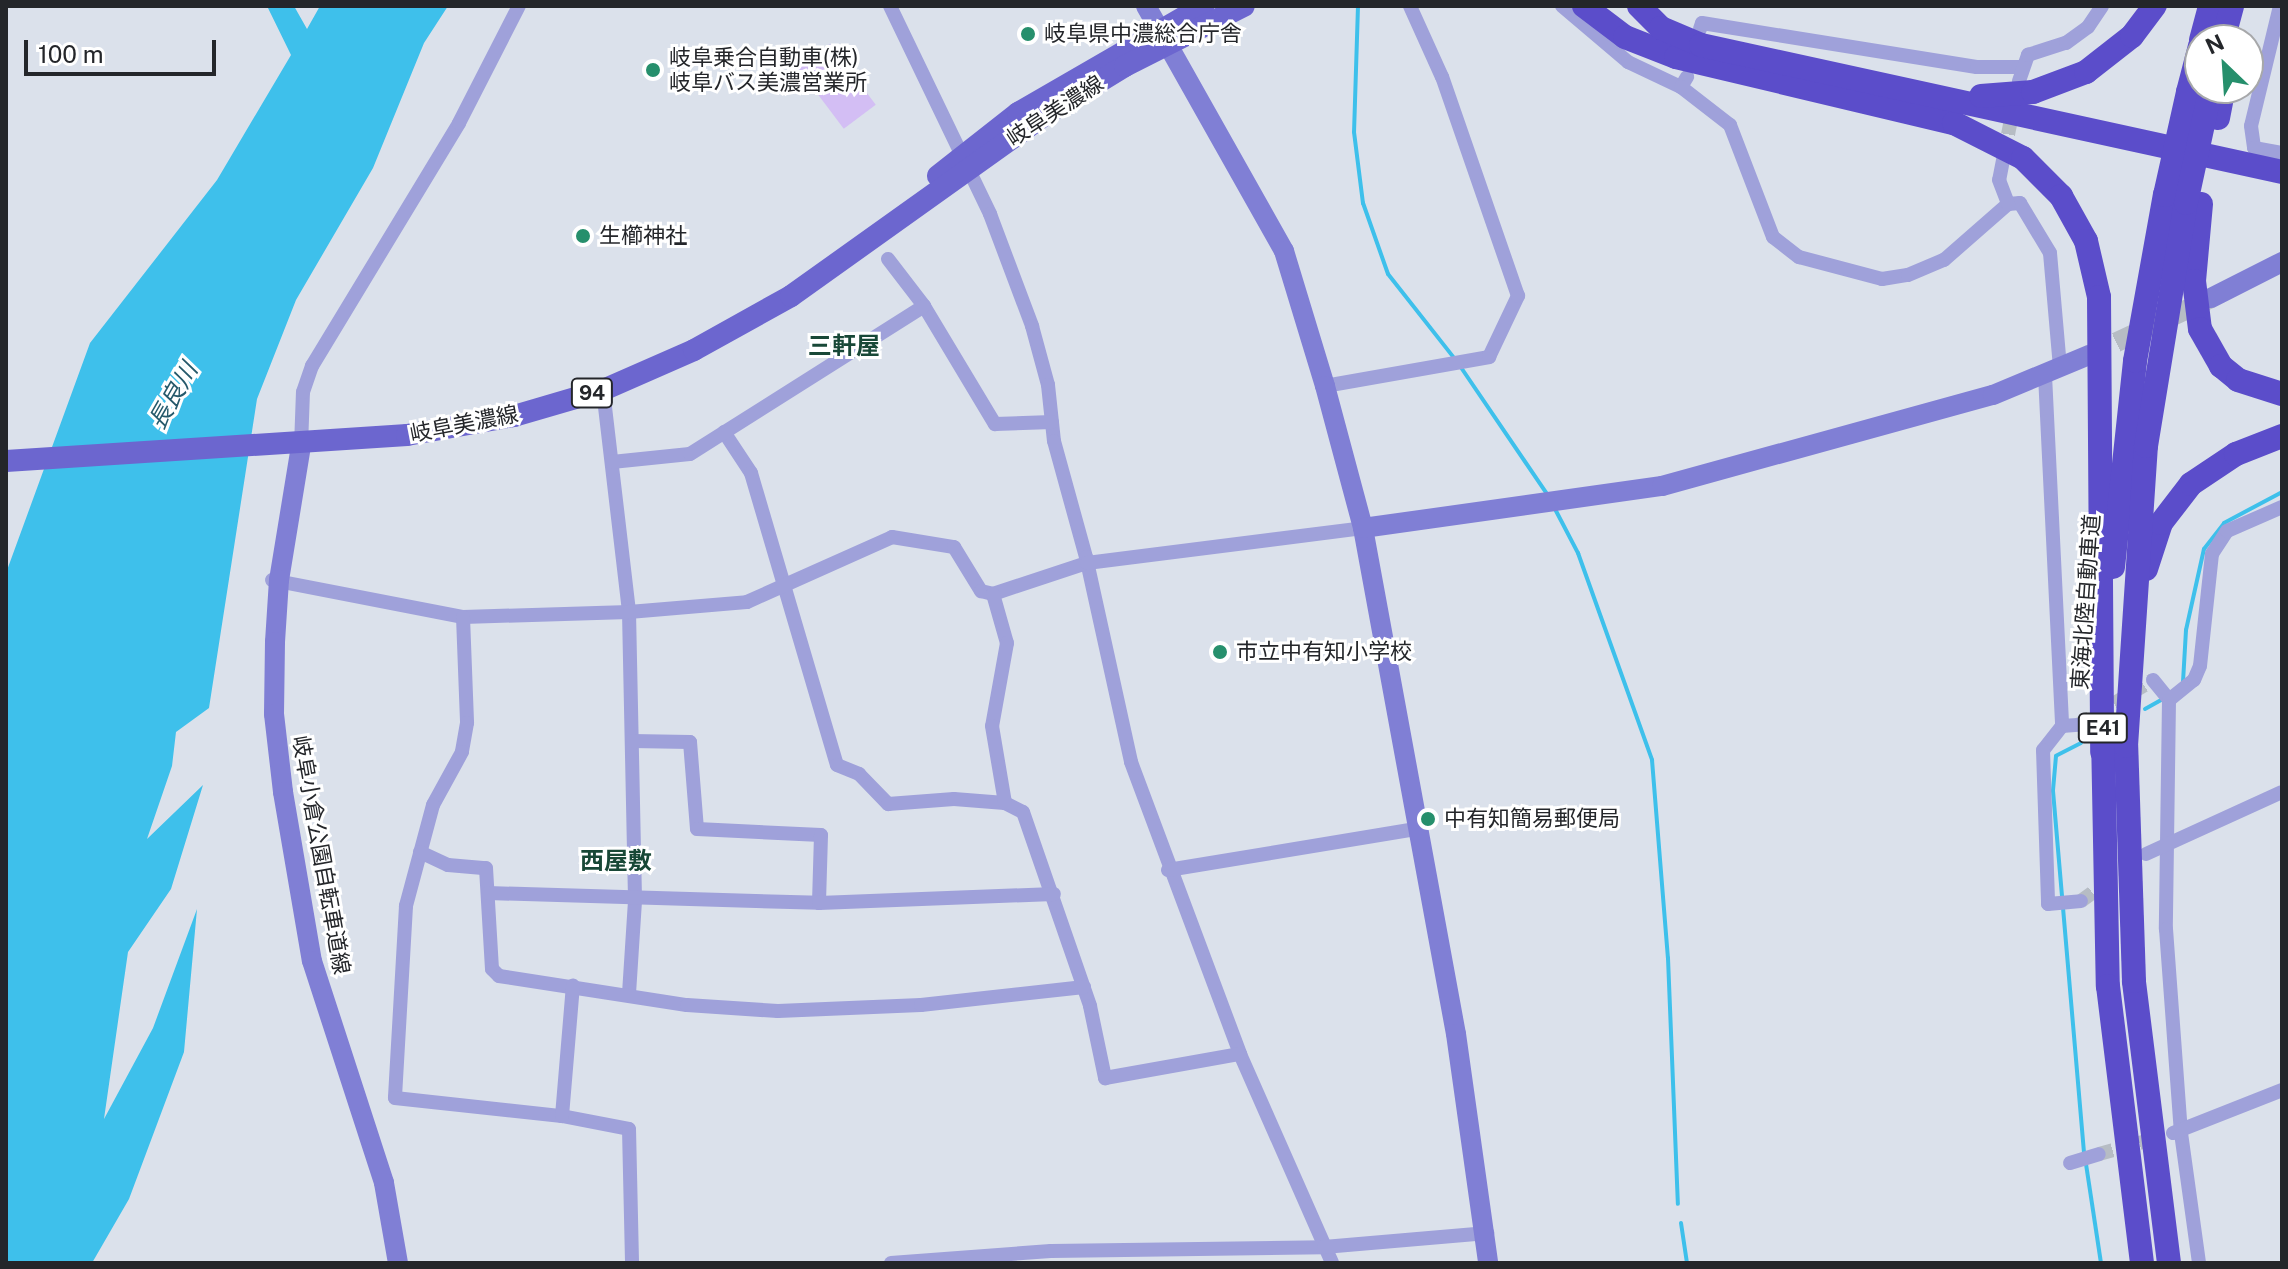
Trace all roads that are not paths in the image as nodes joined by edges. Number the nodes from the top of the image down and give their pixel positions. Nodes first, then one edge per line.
1 (519, 6) edge
2 (890, 6) edge
3 (1146, 6) edge
4 (1203, 6) edge
5 (1244, 6) edge
6 (1410, 6) edge
7 (1562, 6) edge
8 (1584, 6) edge
9 (1639, 6) edge
10 (2102, 6) edge
11 (2155, 6) edge
12 (2280, 6) edge
13 (1700, 29) dead end
14 (1162, 36) junction
15 (1902, 98) junction
16 (2208, 104) edge
17 (2208, 104) edge
18 (2282, 153) edge
19 (2004, 155) tunnel mouth
20 (966, 162) junction
21 (2282, 172) edge
22 (2282, 189) edge
23 (2184, 200) junction
24 (2008, 204) junction
25 (888, 259) dead end
26 (2282, 262) edge
27 (2211, 298) tunnel mouth
28 (924, 306) junction
29 (2089, 355) tunnel mouth
30 (2052, 372) junction
31 (1325, 386) junction
32 (603, 390) junction
33 (2282, 394) edge
34 (1052, 422) junction
35 (724, 432) junction
36 (2282, 436) edge
37 (301, 446) junction
38 (6, 461) edge
39 (612, 462) junction
40 (2282, 507) edge
41 (1363, 528) junction
42 (1087, 563) junction
43 (274, 580) junction
44 (782, 590) junction
45 (993, 594) junction
46 (629, 612) junction
47 (463, 617) junction
48 (2078, 725) tunnel mouth
49 (2062, 726) junction
50 (632, 741) junction
51 (2102, 752) junction
52 (2282, 792) edge
53 (1005, 803) junction
54 (1416, 829) junction
55 (2168, 841) junction
56 (420, 852) junction
57 (2137, 856) junction
58 (1168, 870) junction
59 (488, 893) junction
60 (1054, 894) junction
61 (635, 901) junction
62 (2077, 901) dead end
63 (819, 903) junction
64 (573, 985) junction
65 (1084, 987) junction
66 (629, 995) junction
67 (1240, 1054) junction
68 (2282, 1090) edge
69 (562, 1116) junction
70 (2177, 1133) junction
71 (2096, 1155) tunnel mouth
72 (2073, 1162) dead end
73 (1487, 1233) junction
74 (1324, 1247) junction
75 (1156, 1256) edge
76 (398, 1263) edge
77 (632, 1263) edge
78 (891, 1263) edge
79 (1332, 1263) edge
80 (1488, 1263) edge
81 (2142, 1263) edge
82 (2169, 1263) edge
83 (2199, 1263) edge

1 - 37 street
2 - 20 street
3 - 14 street
4 - 14 main road, 岐阜美濃線 / 94
5 - 14 main road, 岐阜美濃線 / 94
6 - 31 street
7 - 24 street
8 - 15 highway
9 - 15 highway
10 - 13 street
11 - 15 highway
12 - 18 street
14 - 20 main road, 岐阜美濃線 / 94
14 - 31 street
15 - 21 highway
15 - 22 highway
15 - 51 highway
16 - 23 highway, 東海北陸自動車道 / E41, bridge
17 - 23 highway
19 - 24 street
20 - 32 main road, 岐阜美濃線 / 94
20 - 34 street
23 - 33 highway
23 - 51 highway, 東海北陸自動車道 / E41
23 - 57 highway, 東海北陸自動車道 / E41
24 - 30 street
25 - 28 street
26 - 27 street
28 - 34 street
28 - 35 street
29 - 30 street
30 - 41 street
30 - 49 street
31 - 41 street
32 - 37 main road, 岐阜美濃線 / 94
32 - 39 street
34 - 42 street
35 - 39 street
35 - 44 street
36 - 57 highway
37 - 38 main road, 岐阜美濃線 / 94
37 - 43 street, 岐阜小倉公園自転車道線
39 - 46 street
40 - 55 street
41 - 42 street
41 - 54 street
42 - 45 street
42 - 58 street
43 - 47 street
43 - 76 street, 岐阜小倉公園自転車道線
44 - 45 street
44 - 46 street
44 - 53 street
45 - 53 street
46 - 47 street
46 - 50 street
47 - 56 street
48 - 49 street
49 - 62 street
50 - 61 street
50 - 63 street
51 - 81 highway, 東海北陸自動車道 / E41
52 - 55 street
53 - 60 street
54 - 58 street
54 - 73 street
55 - 57 street
55 - 70 street
56 - 59 street
56 - 69 street
57 - 82 highway, 東海北陸自動車道 / E41
58 - 67 street
59 - 61 street
59 - 64 street
60 - 63 street
60 - 65 street
61 - 63 street
61 - 66 street
64 - 66 street
64 - 69 street
65 - 66 street
65 - 67 street
67 - 74 street
68 - 70 street
69 - 77 street
70 - 83 street
71 - 72 street
73 - 74 street
73 - 80 street
74 - 75 street
74 - 79 street
75 - 78 street

